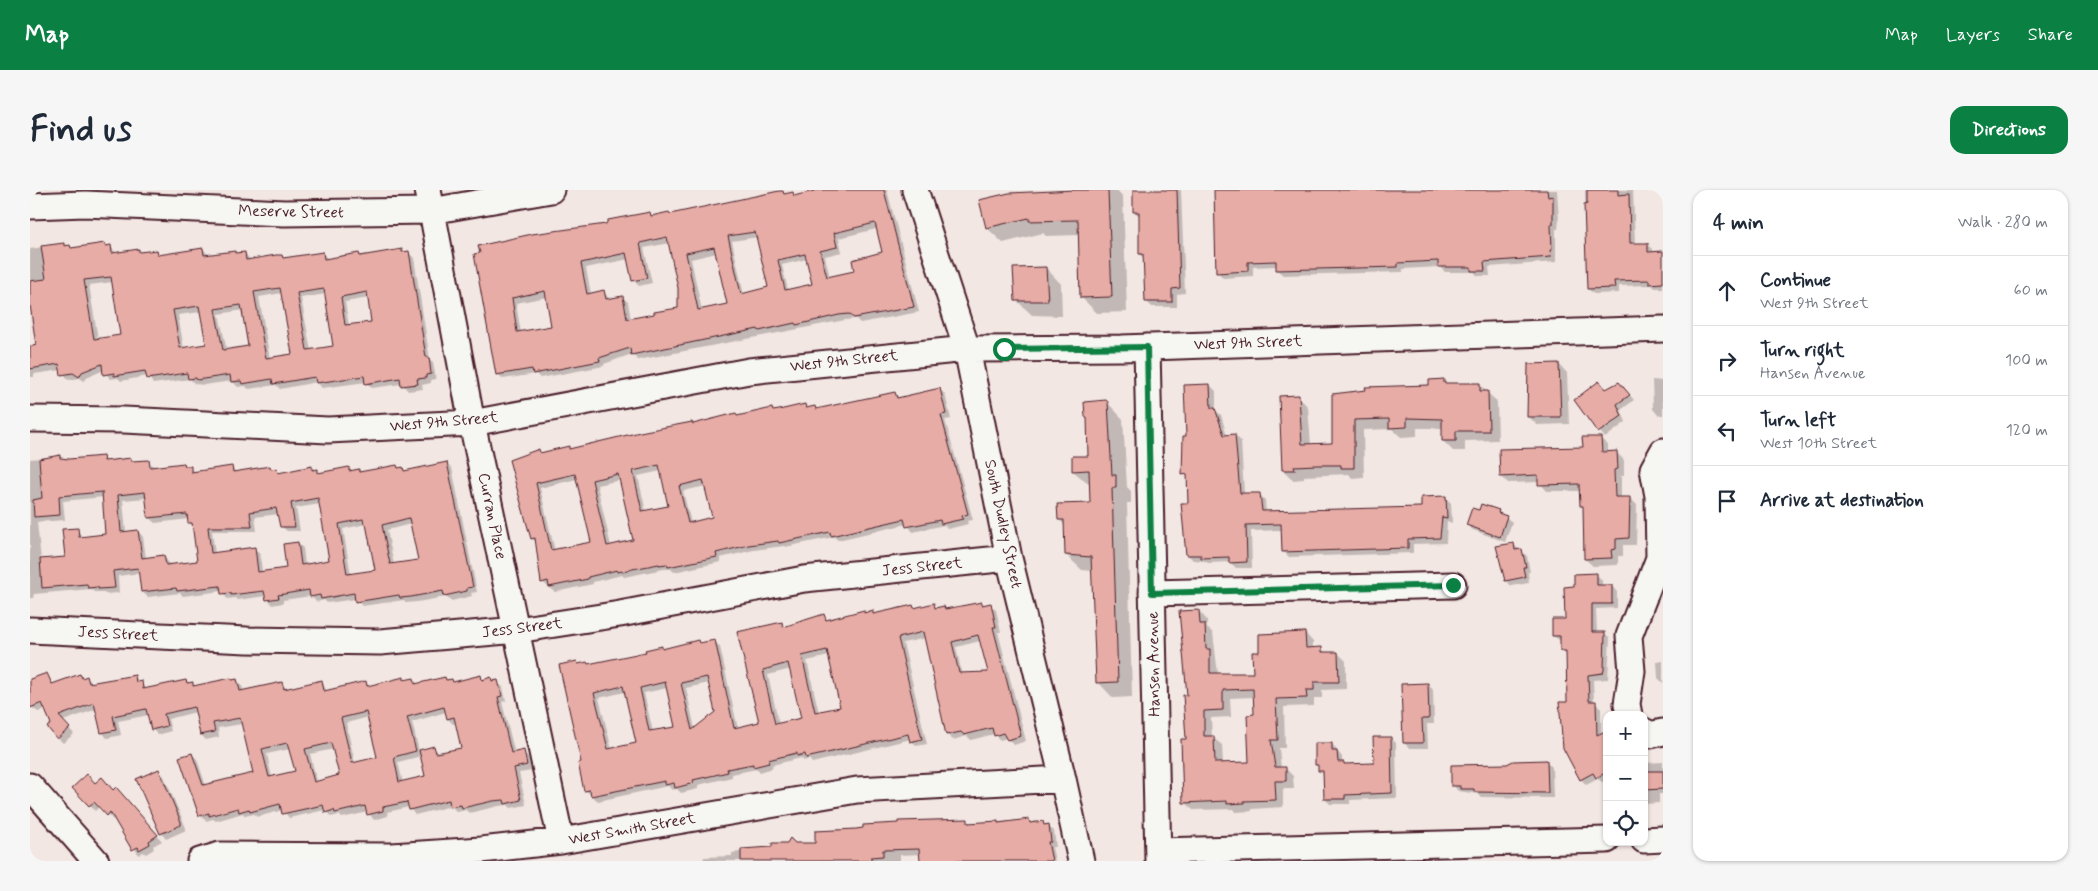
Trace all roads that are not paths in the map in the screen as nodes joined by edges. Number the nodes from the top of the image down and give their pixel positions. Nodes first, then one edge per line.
1 (551, 190) edge
2 (915, 190) edge
3 (430, 200) edge
4 (30, 206) edge
5 (1663, 329) edge
6 (1147, 347) junction
7 (967, 349) junction
8 (30, 420) edge
9 (472, 423) junction
10 (1663, 451) edge
11 (1009, 558) junction
12 (1453, 585) dead end
13 (1152, 593) junction
14 (30, 630) edge
15 (517, 630) junction
16 (1628, 711) edge
17 (1663, 732) edge
18 (1648, 734) edge
19 (1063, 779) junction
20 (30, 786) edge
21 (1663, 839) edge
22 (1603, 840) edge
23 (1648, 840) edge
24 (561, 841) junction
25 (1158, 856) edge
26 (96, 861) edge
27 (200, 861) edge
28 (1081, 861) edge

1 - 3 street, Meserve Street
2 - 7 street, South Dudley Street
3 - 4 street, Meserve Street
3 - 9 street, Curran Place
5 - 6 street, West 9th Street
6 - 7 street, West 9th Street
6 - 13 street, Hansen Avenue
7 - 9 street, West 9th Street
7 - 11 street, South Dudley Street
8 - 9 street, West 9th Street
9 - 15 street, Curran Place
10 - 16 street
11 - 15 street, Jess Street
11 - 19 street, South Dudley Street
12 - 13 street
13 - 25 street, Hansen Avenue
14 - 15 street, Jess Street
15 - 24 street, Curran Place
17 - 18 street
19 - 24 street, West Smith Street
19 - 28 street, South Dudley Street
20 - 26 street
21 - 23 street
22 - 25 street
24 - 27 street, West Smith Street

